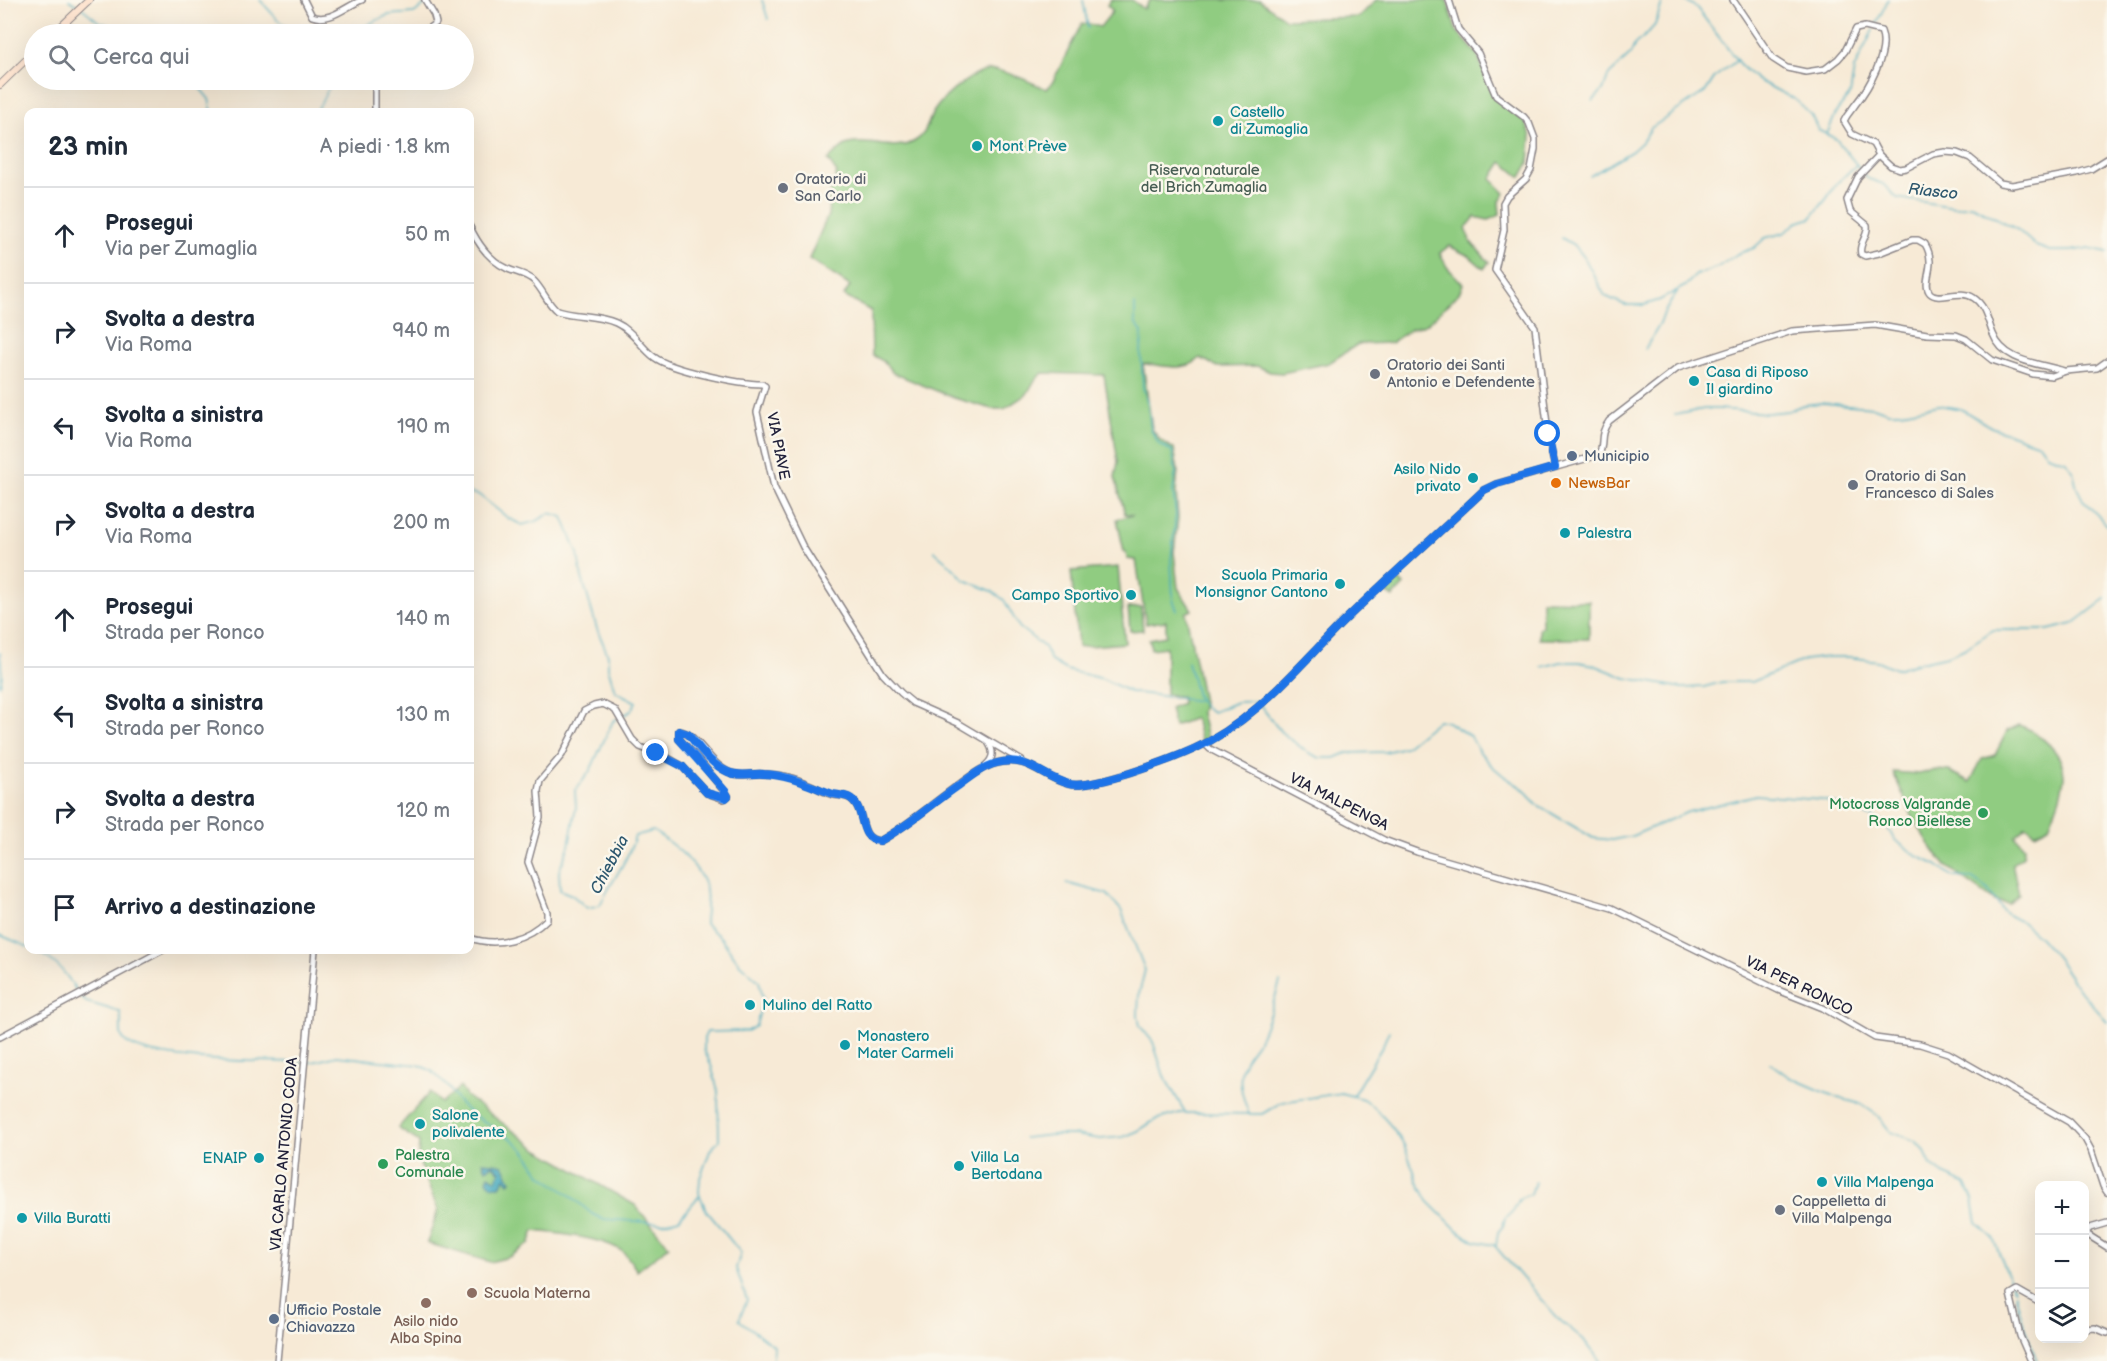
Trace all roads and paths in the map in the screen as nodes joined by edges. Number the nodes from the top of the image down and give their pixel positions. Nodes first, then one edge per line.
1 (89, 0) edge
2 (304, 0) edge
3 (362, 0) edge
4 (425, 0) edge
5 (1449, 0) edge
6 (1733, 0) edge
7 (64, 24) edge
8 (435, 24) edge
9 (24, 62) edge
10 (0, 85) edge
11 (375, 90) edge
12 (375, 108) edge
13 (1879, 155) junction
14 (2107, 159) edge
15 (474, 235) edge
16 (2107, 361) edge
17 (2066, 371) junction
18 (1555, 467) junction
19 (987, 741) junction
20 (1205, 744) junction
21 (1000, 748) junction
22 (993, 755) junction
23 (1023, 762) junction
24 (999, 763) junction
25 (977, 772) junction
26 (1469, 866) joint
27 (474, 939) edge
28 (156, 954) edge
29 (315, 954) edge
30 (0, 1038) edge
31 (2107, 1192) edge
32 (2107, 1223) edge
33 (2107, 1247) edge
34 (2035, 1302) edge
35 (2089, 1329) edge
36 (2107, 1332) edge
37 (278, 1361) edge
38 (2031, 1361) edge

1 - 7 main road
2 - 3 street
4 - 8 street
5 - 18 street
6 - 13 street
9 - 10 main road
11 - 12 street
13 - 14 street
13 - 17 street
15 - 19 street, VIA PIAVE
16 - 17 street
17 - 18 street, VIA PIAVE
18 - 20 street, VIA PIAVE
19 - 21 street, VIA PIAVE
19 - 22 street
20 - 23 street, VIA PIAVE
20 - 26 street, VIA MALPENGA
21 - 23 street, VIA PIAVE
21 - 24 street
22 - 24 street
22 - 25 street
23 - 24 street
24 - 25 street
25 - 27 street
26 - 31 street, VIA PER RONCO
28 - 30 street
29 - 37 street, VIA CARLO ANTONIO CODA
32 - 33 street
34 - 38 street
35 - 36 street

